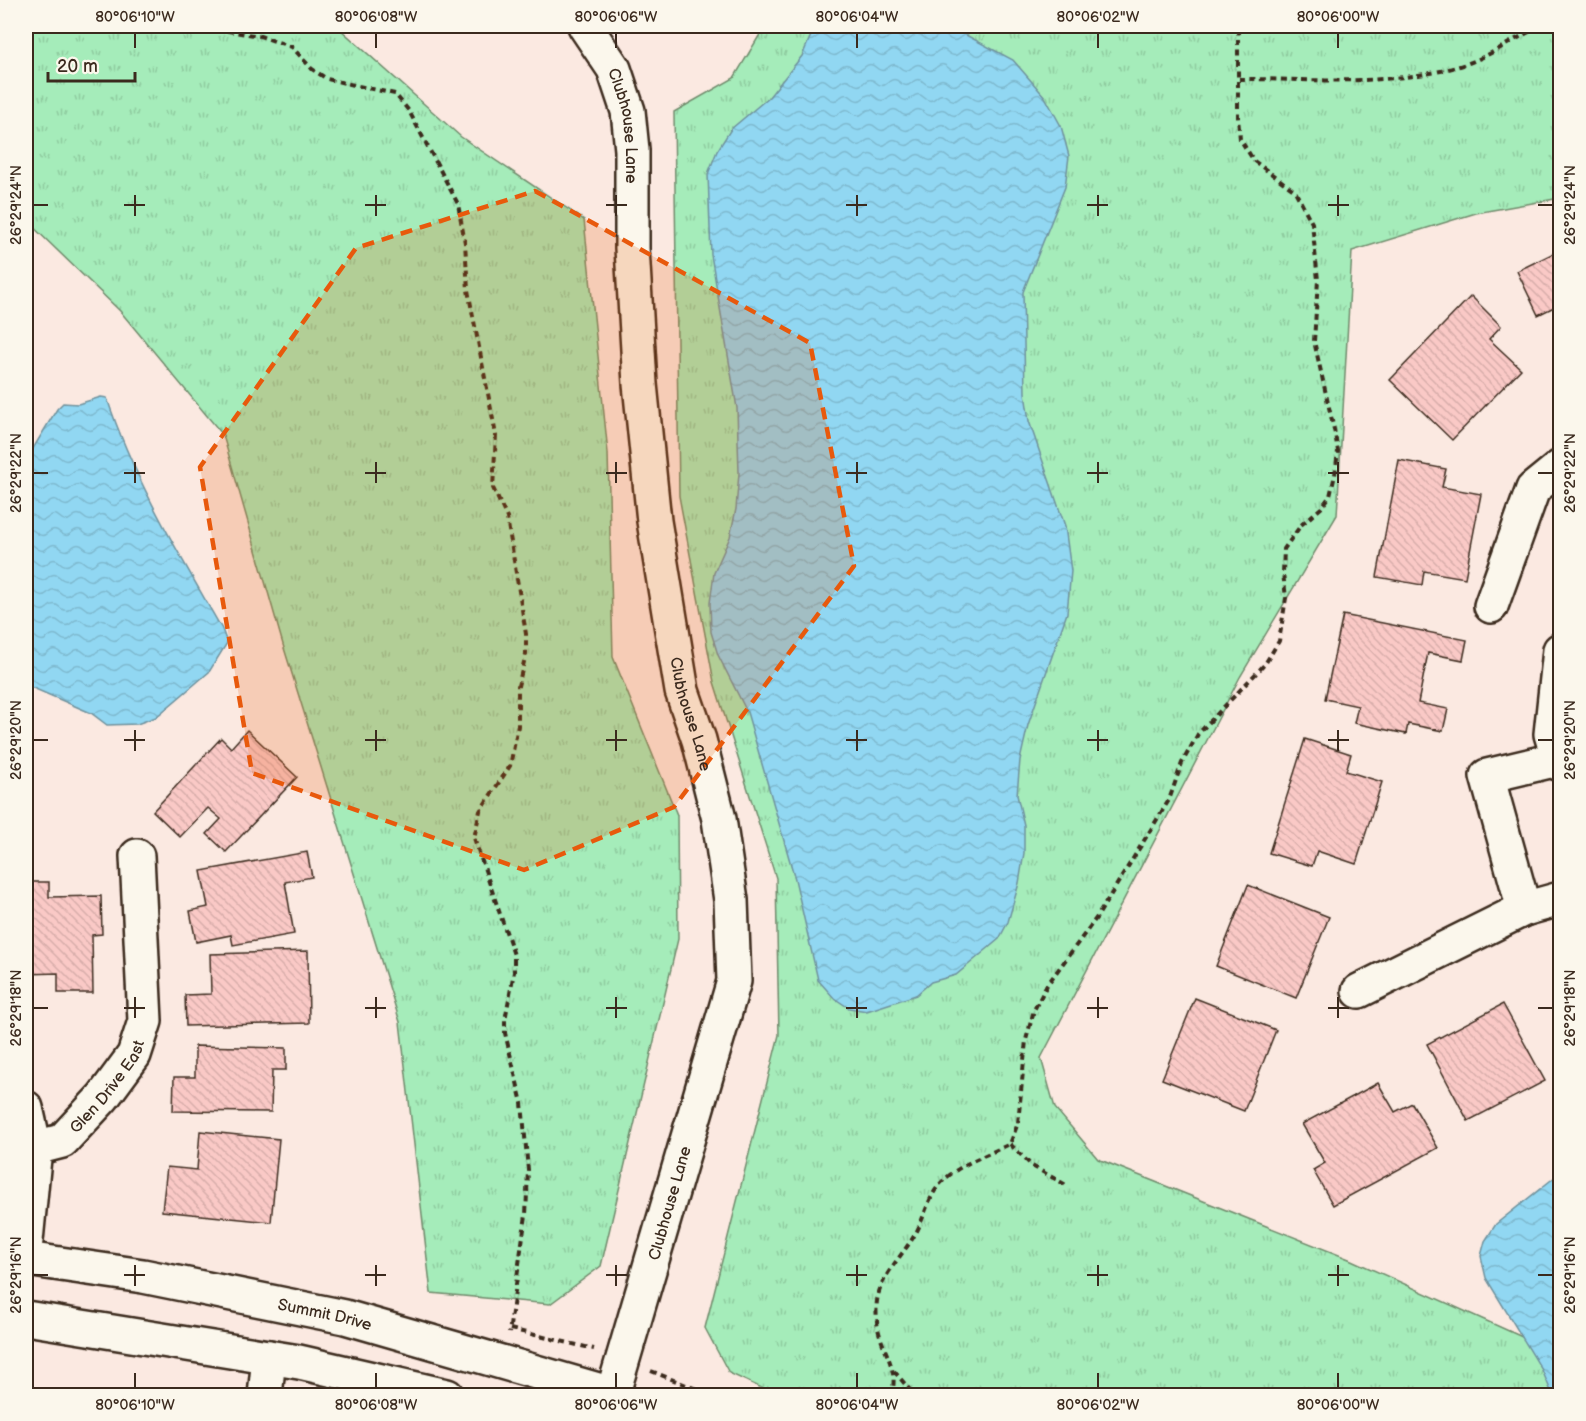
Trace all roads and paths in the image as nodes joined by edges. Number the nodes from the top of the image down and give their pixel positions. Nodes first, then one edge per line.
1 (196, 26) edge
2 (585, 26) edge
3 (1239, 26) edge
4 (1541, 26) edge
5 (1239, 79) junction
6 (1560, 467) edge
7 (1491, 606) dead end
8 (1560, 650) edge
9 (1556, 708) edge
10 (1559, 761) edge
11 (137, 856) dead end
12 (1560, 899) edge
13 (1524, 909) junction
14 (1359, 991) dead end
15 (26, 1108) edge
16 (1010, 1144) junction
17 (35, 1148) junction
18 (1068, 1186) dead end
19 (26, 1241) edge
20 (26, 1259) edge
21 (26, 1318) edge
22 (269, 1357) junction
23 (505, 1361) junction
24 (894, 1371) junction
25 (265, 1395) edge
26 (447, 1395) edge
27 (615, 1395) edge
28 (891, 1395) edge
29 (915, 1395) edge

1 - 23 path
2 - 27 street, Clubhouse Lane
3 - 5 path
4 - 5 path
5 - 16 path
6 - 7 street
8 - 9 street
9 - 10 street
10 - 13 street
11 - 17 street, Glen Drive East
12 - 13 street
13 - 14 street
15 - 17 street
16 - 18 path
16 - 24 path
17 - 19 street
20 - 23 street, Summit Drive
21 - 22 street
22 - 25 street
22 - 26 street
23 - 27 street, Summit Drive
24 - 28 path
24 - 29 path

